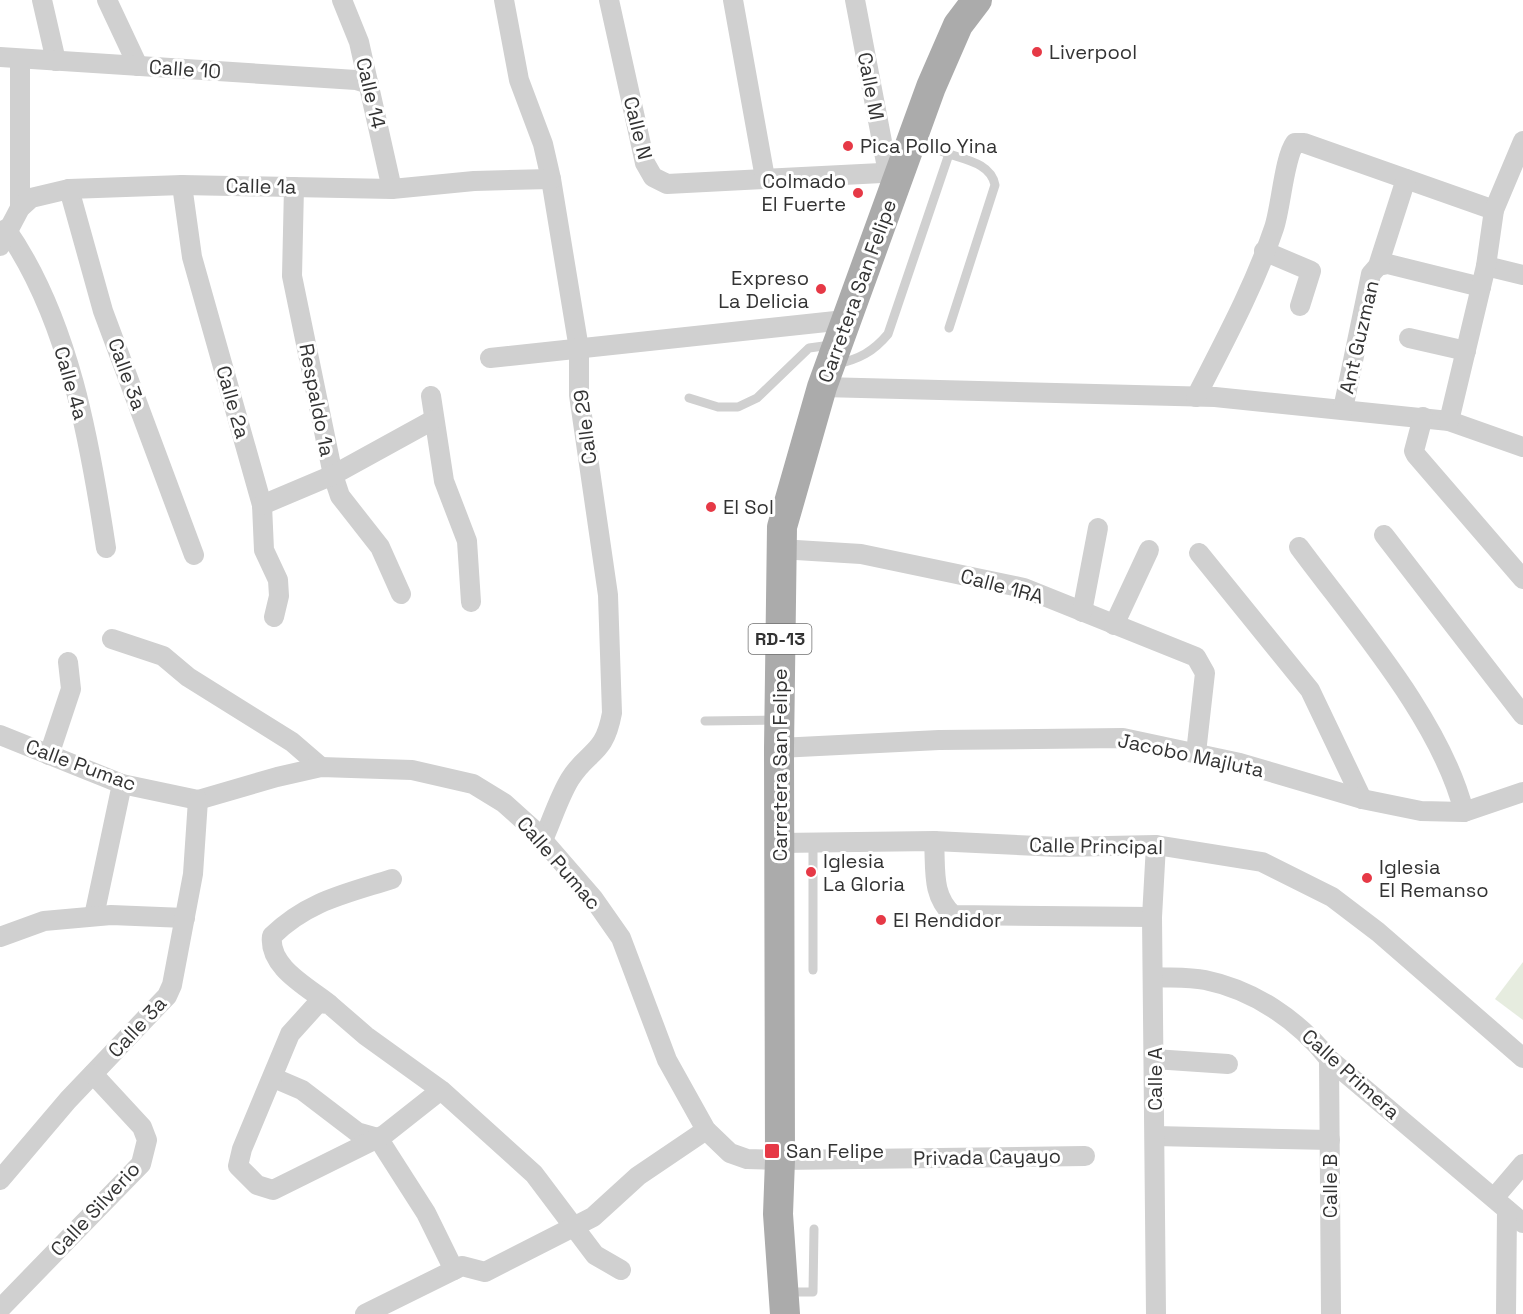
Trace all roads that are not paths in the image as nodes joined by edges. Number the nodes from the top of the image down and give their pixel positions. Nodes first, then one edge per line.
1 (42, 0) edge
2 (106, 0) edge
3 (342, 0) edge
4 (504, 0) edge
5 (609, 0) edge
6 (733, 0) edge
7 (855, 0) edge
8 (977, 0) edge
9 (0, 57) edge
10 (20, 59) junction
11 (56, 61) junction
12 (138, 66) junction
13 (369, 84) junction
14 (912, 140) junction
15 (1523, 141) edge
16 (949, 154) junction
17 (895, 172) junction
18 (765, 178) junction
19 (551, 179) junction
20 (1406, 179) junction
21 (182, 185) junction
22 (294, 187) junction
23 (69, 189) junction
24 (392, 189) junction
25 (20, 208) junction
26 (1494, 210) junction
27 (3, 238) edge
28 (1264, 251) junction
29 (1377, 266) junction
30 (1486, 266) junction
31 (1523, 275) edge
32 (1481, 287) junction
33 (1300, 306) dead end
34 (949, 328) dead end
35 (1409, 338) dead end
36 (579, 349) junction
37 (1466, 351) junction
38 (833, 354) junction
39 (490, 358) dead end
40 (430, 396) dead end
41 (1196, 397) junction
42 (689, 398) dead end
43 (1343, 410) junction
44 (1423, 417) junction
45 (433, 420) junction
46 (1449, 421) junction
47 (1523, 447) edge
48 (333, 476) junction
49 (262, 505) junction
50 (1098, 528) dead end
51 (1384, 535) dead end
52 (1299, 546) dead end
53 (106, 548) dead end
54 (780, 549) junction
55 (1149, 550) dead end
56 (1199, 553) dead end
57 (194, 555) dead end
58 (1523, 579) edge
59 (401, 594) dead end
60 (471, 602) dead end
61 (1082, 612) junction
62 (274, 617) dead end
63 (1114, 626) junction
64 (112, 639) dead end
65 (68, 662) dead end
66 (1523, 715) edge
67 (705, 721) dead end
68 (779, 734) junction
69 (0, 735) edge
70 (1196, 753) junction
71 (49, 755) junction
72 (321, 767) junction
73 (122, 784) junction
74 (1523, 792) edge
75 (1362, 799) junction
76 (198, 800) junction
77 (1464, 812) junction
78 (543, 840) junction
79 (934, 841) junction
80 (813, 842) junction
81 (780, 843) junction
82 (1156, 845) junction
83 (392, 879) dead end
84 (94, 916) junction
85 (1152, 917) junction
86 (185, 918) junction
87 (0, 937) edge
88 (813, 970) dead end
89 (1154, 977) junction
90 (329, 1004) junction
91 (1523, 1058) edge
92 (1154, 1059) junction
93 (1329, 1059) junction
94 (1228, 1064) dead end
95 (93, 1074) junction
96 (274, 1078) junction
97 (441, 1090) junction
98 (706, 1130) junction
99 (1155, 1136) junction
100 (378, 1138) junction
101 (1330, 1140) junction
102 (1085, 1156) dead end
103 (780, 1160) junction
104 (1523, 1164) edge
105 (0, 1180) edge
106 (1501, 1204) junction
107 (1523, 1223) edge
108 (574, 1227) junction
109 (814, 1228) dead end
110 (454, 1270) junction
111 (621, 1270) dead end
112 (784, 1303) edge
113 (1, 1312) edge
114 (365, 1314) edge
115 (1156, 1314) edge
116 (1331, 1314) edge
117 (1506, 1314) edge

1 - 11 street
2 - 12 street
3 - 13 street, Calle 14
4 - 19 street, Calle 29
5 - 18 street, Calle N
6 - 18 street
7 - 17 street, Calle M
8 - 14 main road, Carretera San Felipe / RD-13
9 - 10 street, Calle 10
10 - 11 street, Calle 10
10 - 25 street
11 - 12 street, Calle 10
12 - 13 street, Calle 10
13 - 24 street, Calle 14
14 - 16 lane
14 - 17 main road, Carretera San Felipe / RD-13
15 - 26 street
16 - 34 lane
16 - 38 lane
17 - 18 street, Calle N
17 - 38 main road, Carretera San Felipe / RD-13
19 - 24 street, Calle 1a
19 - 36 street, Calle 29
20 - 26 street
20 - 28 street
20 - 29 street, Ant Guzman
21 - 22 street, Calle 1a
21 - 23 street, Calle 1a
21 - 49 street, Calle 2a
22 - 24 street, Calle 1a
22 - 48 street, Respaldo 1a
23 - 25 street, Calle 1a
23 - 57 street, Calle 3a
25 - 27 street, Calle 1a
26 - 30 street
27 - 53 street, Calle 4a
28 - 33 street
28 - 41 street
29 - 32 street
29 - 43 street, Ant Guzman
30 - 31 street
30 - 32 street
32 - 37 street
35 - 37 street
36 - 38 street
36 - 39 street
36 - 78 street, Calle 29
37 - 46 street
38 - 41 street
38 - 42 lane
38 - 54 main road, Carretera San Felipe / RD-13
40 - 45 street
41 - 43 street
43 - 44 street
44 - 46 street
44 - 58 street
45 - 48 street
45 - 60 street
46 - 47 street
48 - 49 street
48 - 59 street, Respaldo 1a
49 - 62 street, Calle 2a
50 - 61 street
51 - 66 street
52 - 77 street
54 - 61 street, Calle 1RA
54 - 68 main road, Carretera San Felipe / RD-13
55 - 63 street
56 - 75 street
61 - 63 street, Calle 1RA
63 - 70 street, Calle 1RA
64 - 72 street
65 - 71 street
67 - 68 lane
68 - 70 street, Jacobo Majluta
68 - 81 main road, Carretera San Felipe / RD-13
69 - 71 street, Calle Pumac
70 - 75 street, Jacobo Majluta
71 - 73 street, Calle Pumac
72 - 76 street, Calle Pumac
72 - 78 street, Calle Pumac
73 - 76 street, Calle Pumac
73 - 84 street
74 - 77 street, Jacobo Majluta
75 - 77 street, Jacobo Majluta
76 - 86 street, Calle 3a
78 - 98 street, Calle Pumac
79 - 80 street, Calle Principal
79 - 82 street, Calle Principal
79 - 85 street
80 - 81 street, Calle Principal
80 - 88 lane
81 - 103 main road, Carretera San Felipe / RD-13
82 - 85 street, Calle A
82 - 91 street, Calle Principal
83 - 90 street
84 - 86 street
84 - 87 street
85 - 89 street, Calle A
86 - 95 street, Calle 3a
89 - 92 street, Calle A
89 - 93 street, Calle Primera
90 - 96 street
90 - 97 street
92 - 94 street
92 - 99 street, Calle A
93 - 101 street, Calle B
93 - 106 street, Calle Primera
95 - 105 street, Calle 3a
95 - 113 street, Calle Silverio
96 - 100 street
96 - 100 street
97 - 100 street
97 - 108 street
98 - 103 street, Calle Pumac
98 - 108 street
99 - 101 street
99 - 115 street, Calle A
100 - 110 street
101 - 116 street, Calle B
102 - 103 street, Privada Cayayo
103 - 112 main road, Carretera San Felipe / RD-13
104 - 106 street
106 - 107 street, Calle Primera
106 - 117 street
108 - 110 street
108 - 111 street
109 - 112 lane
110 - 114 street

